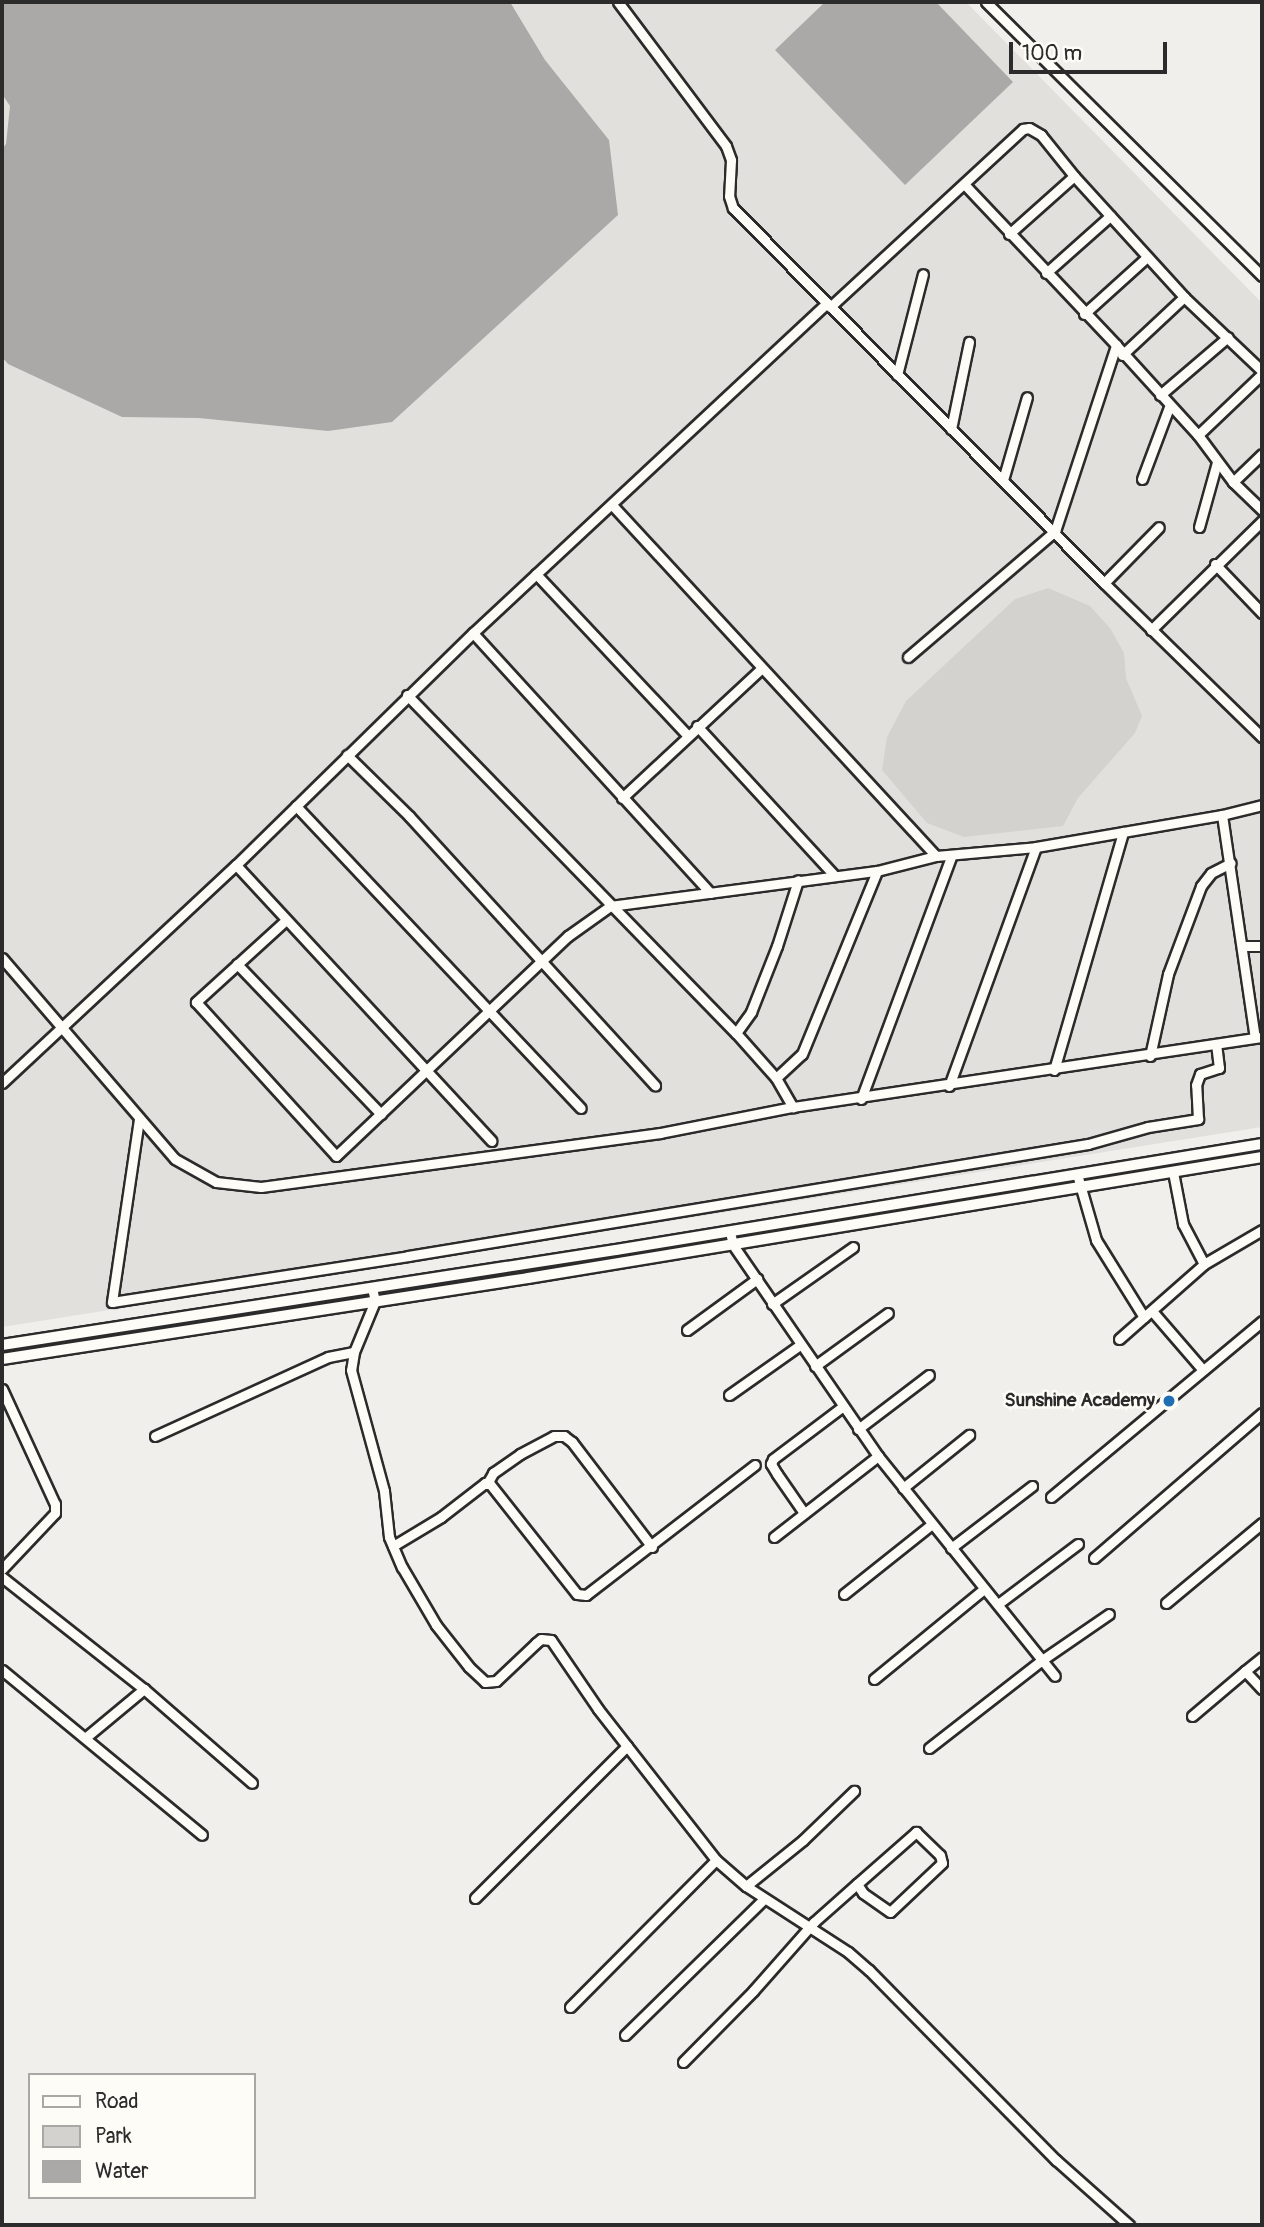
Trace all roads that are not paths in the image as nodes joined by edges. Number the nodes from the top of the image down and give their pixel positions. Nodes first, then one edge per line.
1 (618, 2) edge
2 (986, 2) edge
3 (1074, 176) junction
4 (964, 184) junction
5 (1110, 216) junction
6 (1009, 234) junction
7 (1147, 257) junction
8 (1046, 273) junction
9 (923, 274) dead end
10 (1262, 276) edge
11 (1184, 297) junction
12 (829, 305) junction
13 (1084, 314) junction
14 (1227, 337) junction
15 (969, 342) dead end
16 (1116, 345) junction
17 (1122, 355) junction
18 (1262, 373) edge
19 (897, 375) junction
20 (1160, 395) junction
21 (1027, 397) dead end
22 (1168, 407) junction
23 (951, 429) junction
24 (1198, 435) junction
25 (1262, 454) edge
26 (1217, 462) junction
27 (1003, 480) junction
28 (1142, 480) dead end
29 (1233, 482) junction
30 (612, 506) junction
31 (1262, 510) edge
32 (1262, 521) edge
33 (1159, 527) dead end
34 (1199, 527) dead end
35 (1055, 531) junction
36 (1215, 564) junction
37 (536, 574) junction
38 (1104, 583) junction
39 (1262, 613) edge
40 (1151, 629) junction
41 (473, 633) junction
42 (908, 657) dead end
43 (762, 668) junction
44 (407, 695) junction
45 (1259, 725) edge
46 (696, 726) junction
47 (687, 735) junction
48 (1262, 737) edge
49 (347, 755) junction
50 (622, 797) junction
51 (1262, 805) edge
52 (296, 806) junction
53 (1222, 815) junction
54 (1123, 832) junction
55 (1036, 847) junction
56 (936, 856) junction
57 (951, 857) junction
58 (1231, 863) junction
59 (236, 865) junction
60 (877, 871) junction
61 (834, 875) junction
62 (798, 880) junction
63 (710, 893) junction
64 (610, 906) junction
65 (286, 920) junction
66 (1243, 946) junction
67 (1262, 946) edge
68 (2, 958) edge
69 (542, 962) junction
70 (237, 964) junction
71 (488, 1013) junction
72 (62, 1028) junction
73 (736, 1033) junction
74 (1259, 1037) edge
75 (1216, 1045) junction
76 (1150, 1056) junction
77 (1054, 1070) junction
78 (427, 1072) junction
79 (776, 1078) junction
80 (2, 1083) edge
81 (654, 1085) dead end
82 (948, 1086) junction
83 (861, 1099) junction
84 (793, 1107) junction
85 (581, 1108) dead end
86 (381, 1114) junction
87 (139, 1119) junction
88 (492, 1141) dead end
89 (1262, 1144) edge
90 (1262, 1157) edge
91 (1173, 1172) junction
92 (1077, 1174) junction
93 (1080, 1187) junction
94 (1262, 1230) edge
95 (730, 1232) junction
96 (733, 1245) junction
97 (853, 1247) dead end
98 (1204, 1264) junction
99 (757, 1279) junction
100 (372, 1288) junction
101 (375, 1301) junction
102 (772, 1304) junction
103 (888, 1313) dead end
104 (1148, 1314) junction
105 (1262, 1321) edge
106 (687, 1330) dead end
107 (1119, 1339) dead end
108 (2, 1345) edge
109 (800, 1345) junction
110 (354, 1352) junction
111 (2, 1359) edge
112 (815, 1367) junction
113 (1203, 1370) junction
114 (929, 1375) dead end
115 (2, 1389) edge
116 (729, 1395) dead end
117 (842, 1407) junction
118 (1262, 1413) edge
119 (858, 1429) junction
120 (969, 1435) dead end
121 (155, 1436) dead end
122 (878, 1456) junction
123 (755, 1465) dead end
124 (487, 1483) junction
125 (1032, 1486) dead end
126 (903, 1488) junction
127 (1051, 1497) dead end
128 (804, 1513) junction
129 (1262, 1523) edge
130 (932, 1524) junction
131 (774, 1537) dead end
132 (1078, 1544) dead end
133 (393, 1546) junction
134 (652, 1547) junction
135 (951, 1548) junction
136 (1094, 1558) dead end
137 (2, 1569) edge
138 (2, 1577) edge
139 (984, 1589) junction
140 (844, 1594) dead end
141 (1166, 1603) dead end
142 (998, 1604) junction
143 (1109, 1614) dead end
144 (1262, 1657) edge
145 (1042, 1660) junction
146 (2, 1670) edge
147 (1245, 1671) junction
148 (1055, 1676) dead end
149 (874, 1679) dead end
150 (144, 1689) junction
151 (1262, 1689) edge
152 (1192, 1716) dead end
153 (85, 1738) junction
154 (626, 1746) junction
155 (929, 1748) dead end
156 (252, 1783) dead end
157 (854, 1791) dead end
158 (202, 1835) dead end
159 (716, 1860) junction
160 (857, 1884) junction
161 (746, 1886) junction
162 (475, 1898) dead end
163 (764, 1899) junction
164 (809, 1929) junction
165 (570, 2007) dead end
166 (625, 2035) dead end
167 (683, 2062) dead end
168 (1129, 2225) edge

1 - 12 street
2 - 10 street
3 - 4 street
3 - 5 street
3 - 6 street
4 - 6 street
4 - 12 street
5 - 7 street
5 - 8 street
6 - 8 street
7 - 11 street
7 - 13 street
8 - 13 street
9 - 19 street
11 - 14 street
11 - 17 street
12 - 19 street
12 - 30 street
13 - 16 street
14 - 18 street
14 - 20 street
15 - 23 street
16 - 17 street
16 - 35 street
17 - 20 street
18 - 24 street
19 - 23 street
20 - 22 street
21 - 27 street
22 - 24 street
22 - 28 street
23 - 27 street
24 - 26 street
25 - 29 street
26 - 29 street
26 - 34 street
27 - 35 street
29 - 31 street
30 - 37 street
30 - 43 street
32 - 36 street
33 - 38 street
35 - 38 street
35 - 42 street
36 - 39 street
36 - 40 street
37 - 41 street
37 - 47 street
38 - 40 street
40 - 45 street
41 - 44 street
41 - 50 street
43 - 46 street
43 - 56 street
44 - 49 street
44 - 64 street
45 - 48 street
46 - 47 street
46 - 61 street
47 - 50 street
49 - 52 street
49 - 69 street
50 - 63 street
51 - 53 street
52 - 59 street
52 - 71 street
53 - 54 street
53 - 58 street
54 - 55 street
54 - 77 street
55 - 57 street
55 - 82 street
56 - 57 street
56 - 60 street
57 - 83 street
58 - 66 street
58 - 76 street
59 - 65 street
59 - 72 street
60 - 61 street
60 - 79 street
61 - 62 street
62 - 63 street
62 - 73 street
63 - 64 street
64 - 69 street
64 - 73 street
65 - 70 street
65 - 78 street
66 - 67 street
66 - 74 street
68 - 72 street
69 - 71 street
69 - 81 street
70 - 86 street
70 - 86 street
71 - 78 street
71 - 85 street
72 - 80 street
72 - 87 street
73 - 79 street
74 - 75 street
75 - 76 street
75 - 87 street
76 - 77 street
77 - 82 street
78 - 86 street
78 - 88 street
79 - 84 street
82 - 83 street
83 - 84 street
84 - 87 street
89 - 92 street
90 - 91 street
91 - 93 street
91 - 98 street
92 - 93 street
92 - 95 street
93 - 96 street
93 - 104 street
94 - 98 street
95 - 96 street
95 - 100 street
96 - 99 street
96 - 101 street
97 - 102 street
98 - 104 street
99 - 102 street
99 - 106 street
100 - 101 street
100 - 108 street
101 - 110 street
101 - 111 street
102 - 109 street
103 - 112 street
104 - 107 street
104 - 113 street
105 - 113 street
109 - 112 street
109 - 116 street
110 - 121 street
110 - 133 street
112 - 117 street
113 - 127 street
114 - 119 street
115 - 137 street
117 - 119 street
117 - 128 street
118 - 136 street
119 - 122 street
120 - 126 street
122 - 126 street
122 - 128 street
123 - 134 street
124 - 133 street
124 - 134 street
124 - 134 street
125 - 135 street
126 - 130 street
128 - 131 street
129 - 141 street
130 - 135 street
130 - 140 street
132 - 142 street
133 - 154 street
135 - 139 street
138 - 150 street
139 - 142 street
139 - 149 street
142 - 145 street
143 - 145 street
144 - 147 street
145 - 148 street
145 - 155 street
146 - 153 street
147 - 151 street
147 - 152 street
150 - 153 street
150 - 156 street
153 - 158 street
154 - 159 street
154 - 162 street
157 - 161 street
159 - 161 street
159 - 165 street
160 - 160 street
160 - 164 street
161 - 163 street
163 - 164 street
163 - 166 street
164 - 167 street
164 - 168 street

